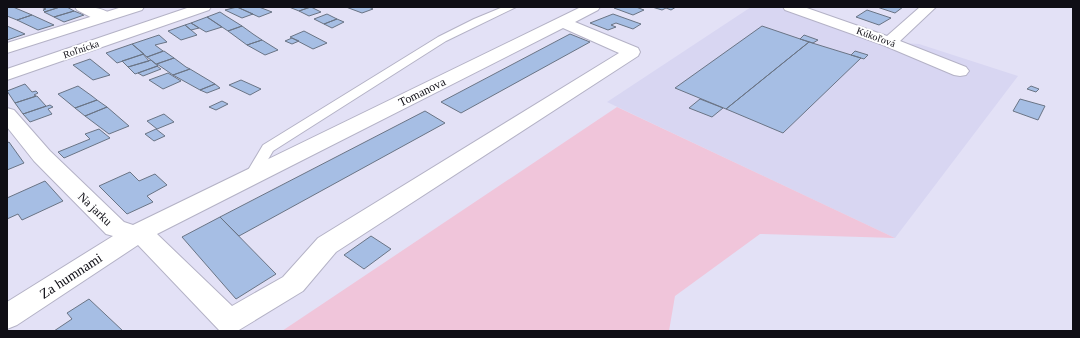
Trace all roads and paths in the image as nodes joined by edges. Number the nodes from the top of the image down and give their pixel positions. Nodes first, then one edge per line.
1 (82, 7) edge
2 (204, 7) edge
3 (511, 7) edge
4 (593, 7) edge
5 (790, 7) edge
6 (929, 7) edge
7 (132, 8) edge
8 (105, 16) junction
9 (562, 22) junction
10 (155, 23) junction
11 (889, 42) junction
12 (7, 48) edge
13 (960, 71) dead end
14 (7, 75) edge
15 (7, 114) edge
16 (251, 177) junction
17 (134, 235) junction
18 (7, 317) edge

1 - 8 street
2 - 10 street, Roľnícka
3 - 16 lane
4 - 9 street, Tomanova
5 - 11 street, Kúkoľová
6 - 11 street
7 - 8 street, Roľnícka
7 - 10 street, Roľnícka
8 - 12 street, Roľnícka
9 - 16 street, Tomanova
9 - 17 street, Na jarku
10 - 14 street, Roľnícka
11 - 13 street, Kúkoľová
15 - 17 street, Na jarku
16 - 17 street, Tomanova
17 - 18 street, Za humnami

